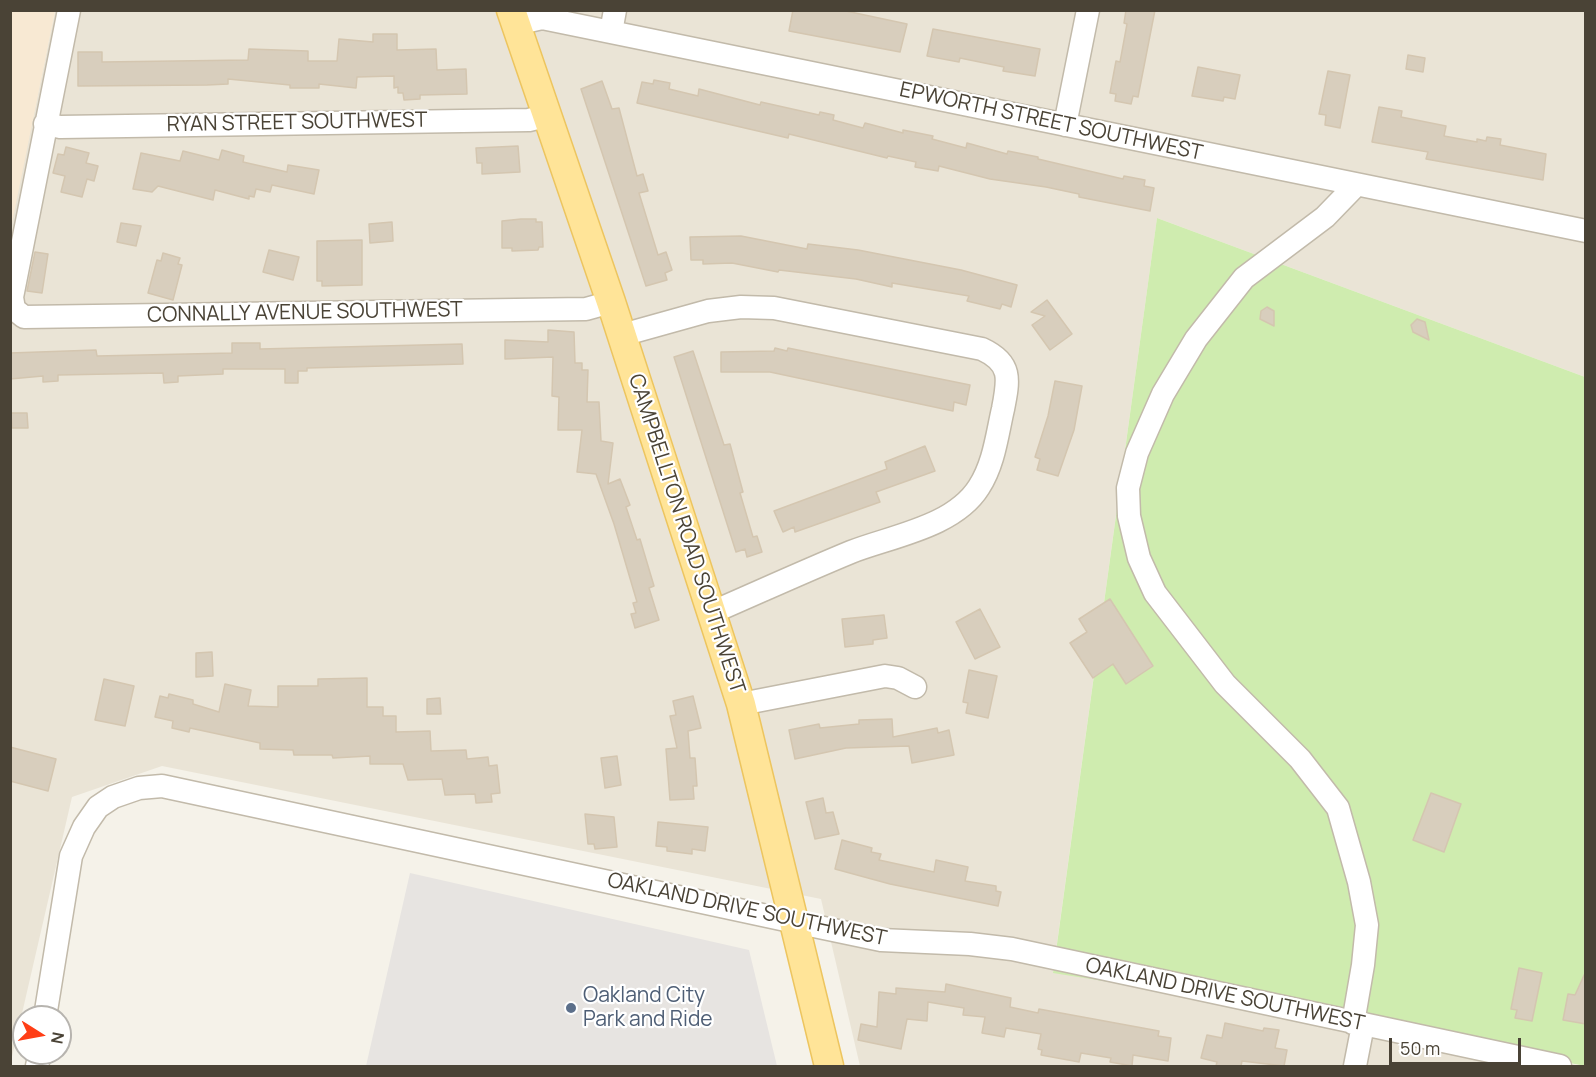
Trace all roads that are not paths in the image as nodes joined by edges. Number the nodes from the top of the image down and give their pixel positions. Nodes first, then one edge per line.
1 (69, 10) edge
2 (1088, 10) edge
3 (513, 17) edge
4 (613, 21) edge
5 (549, 115) junction
6 (45, 124) junction
7 (1065, 125) junction
8 (1356, 184) junction
9 (1586, 231) edge
10 (12, 297) edge
11 (611, 302) junction
12 (622, 335) junction
13 (713, 612) junction
14 (915, 687) dead end
15 (741, 704) junction
16 (795, 922) junction
17 (47, 1005) edge
18 (1358, 1024) junction
19 (830, 1066) edge
20 (1355, 1066) edge
21 (1560, 1066) edge

1 - 6 street
2 - 7 street
3 - 4 street, EPWORTH STREET SOUTHWEST
3 - 5 main road, CAMPBELLTON ROAD SOUTHWEST
4 - 7 street, EPWORTH STREET SOUTHWEST
5 - 6 street, RYAN STREET SOUTHWEST
5 - 11 main road, CAMPBELLTON ROAD SOUTHWEST
6 - 10 street
7 - 8 street, EPWORTH STREET SOUTHWEST
8 - 9 street, EPWORTH STREET SOUTHWEST
8 - 18 street
10 - 11 street, CONNALLY AVENUE SOUTHWEST
11 - 12 main road, CAMPBELLTON ROAD SOUTHWEST
12 - 13 main road, CAMPBELLTON ROAD SOUTHWEST
12 - 13 street
13 - 15 main road, CAMPBELLTON ROAD SOUTHWEST
14 - 15 street
15 - 16 main road, CAMPBELLTON ROAD SOUTHWEST
16 - 17 street, OAKLAND DRIVE SOUTHWEST
16 - 18 street, OAKLAND DRIVE SOUTHWEST
16 - 19 main road, CAMPBELLTON ROAD SOUTHWEST
18 - 20 street
18 - 21 street, OAKLAND DRIVE SOUTHWEST

